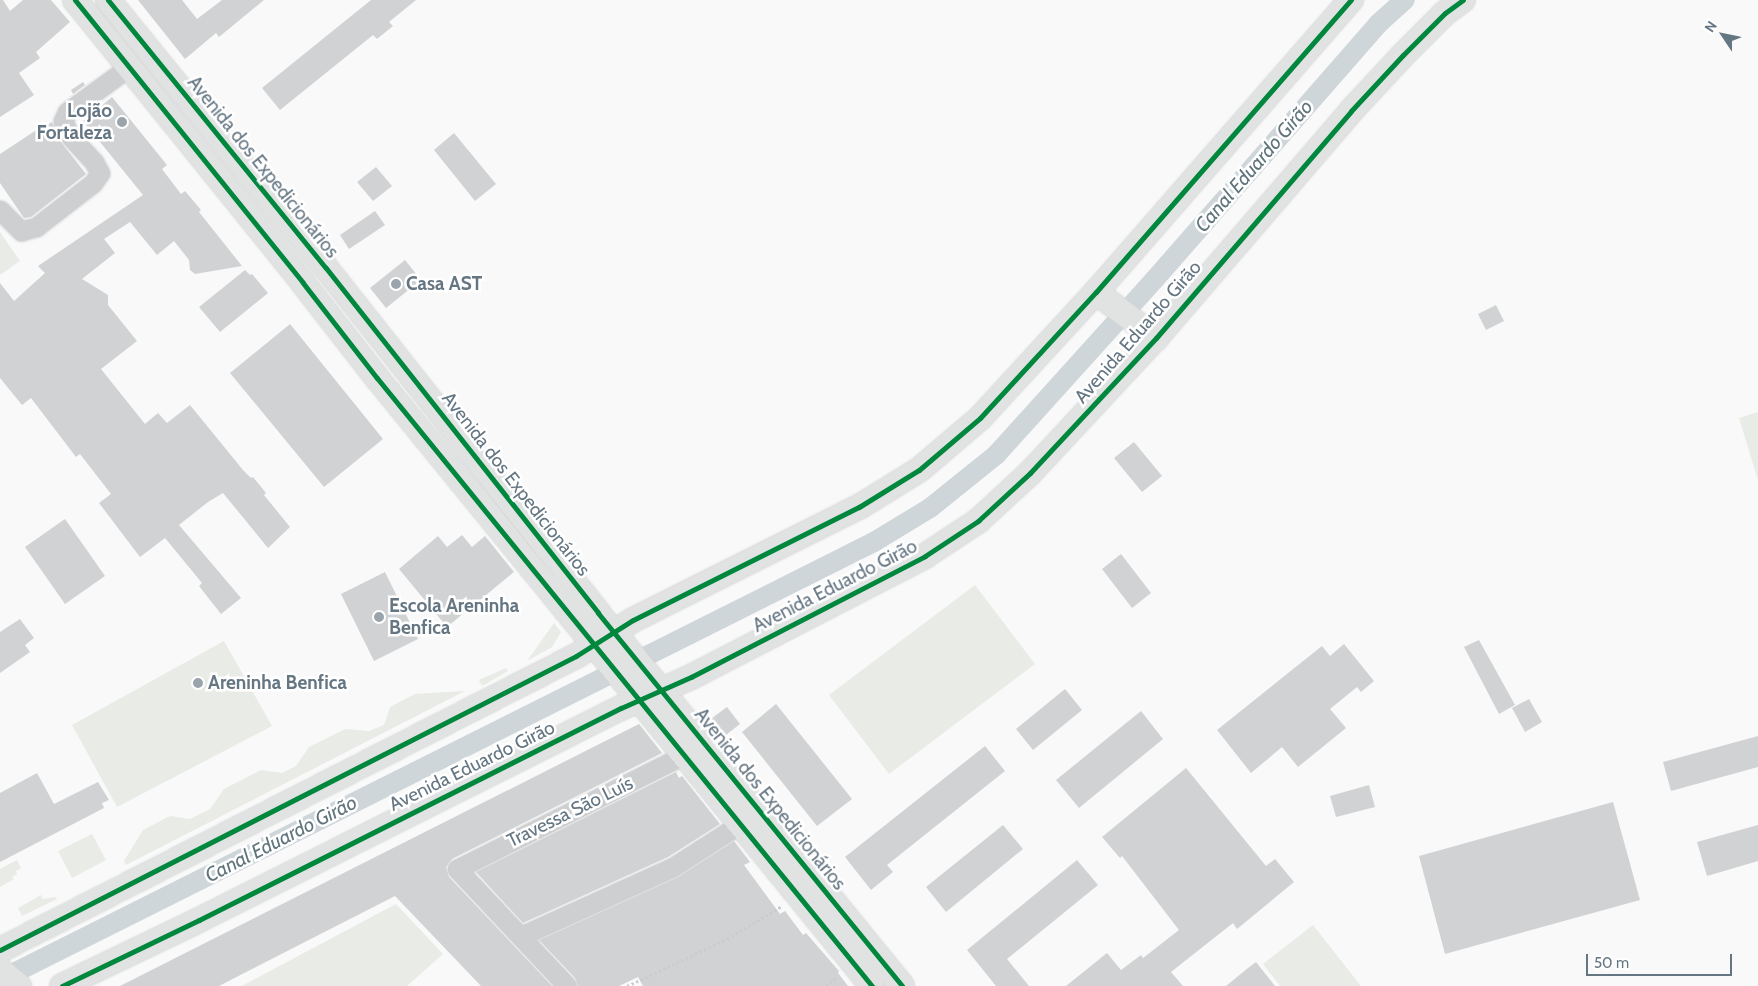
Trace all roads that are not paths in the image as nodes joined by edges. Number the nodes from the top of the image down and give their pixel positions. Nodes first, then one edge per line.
1 (75, 0) edge
2 (108, 0) edge
3 (1351, 0) edge
4 (1463, 0) edge
5 (129, 67) junction
6 (0, 210) edge
7 (326, 268) junction
8 (303, 283) junction
9 (1100, 296) junction
10 (1150, 334) junction
11 (611, 645) junction
12 (662, 690) junction
13 (640, 700) junction
14 (684, 755) junction
15 (740, 824) junction
16 (520, 936) junction
17 (0, 950) edge
18 (0, 970) edge
19 (18, 986) edge
20 (62, 986) edge
21 (567, 986) edge
22 (872, 986) edge
23 (902, 986) edge

1 - 5 main road, Avenida dos Expedicionários
2 - 7 main road, Avenida dos Expedicionários
3 - 9 main road
4 - 10 main road, Avenida Eduardo Girão
5 - 6 street
5 - 8 main road, Avenida dos Expedicionários
7 - 8 main road
7 - 11 main road, Avenida dos Expedicionários
8 - 11 main road, Avenida dos Expedicionários
9 - 10 main road
9 - 11 main road
10 - 12 main road, Avenida Eduardo Girão
11 - 12 main road, Avenida dos Expedicionários
11 - 13 main road, Avenida dos Expedicionários
11 - 17 main road
12 - 13 main road, Avenida Eduardo Girão
12 - 23 main road, Avenida dos Expedicionários
13 - 14 main road, Avenida dos Expedicionários
13 - 20 main road, Avenida Eduardo Girão
14 - 15 main road, Avenida dos Expedicionários
14 - 16 street, Travessa São Luís
15 - 16 street
15 - 22 main road, Avenida dos Expedicionários
16 - 21 street
18 - 19 main road

